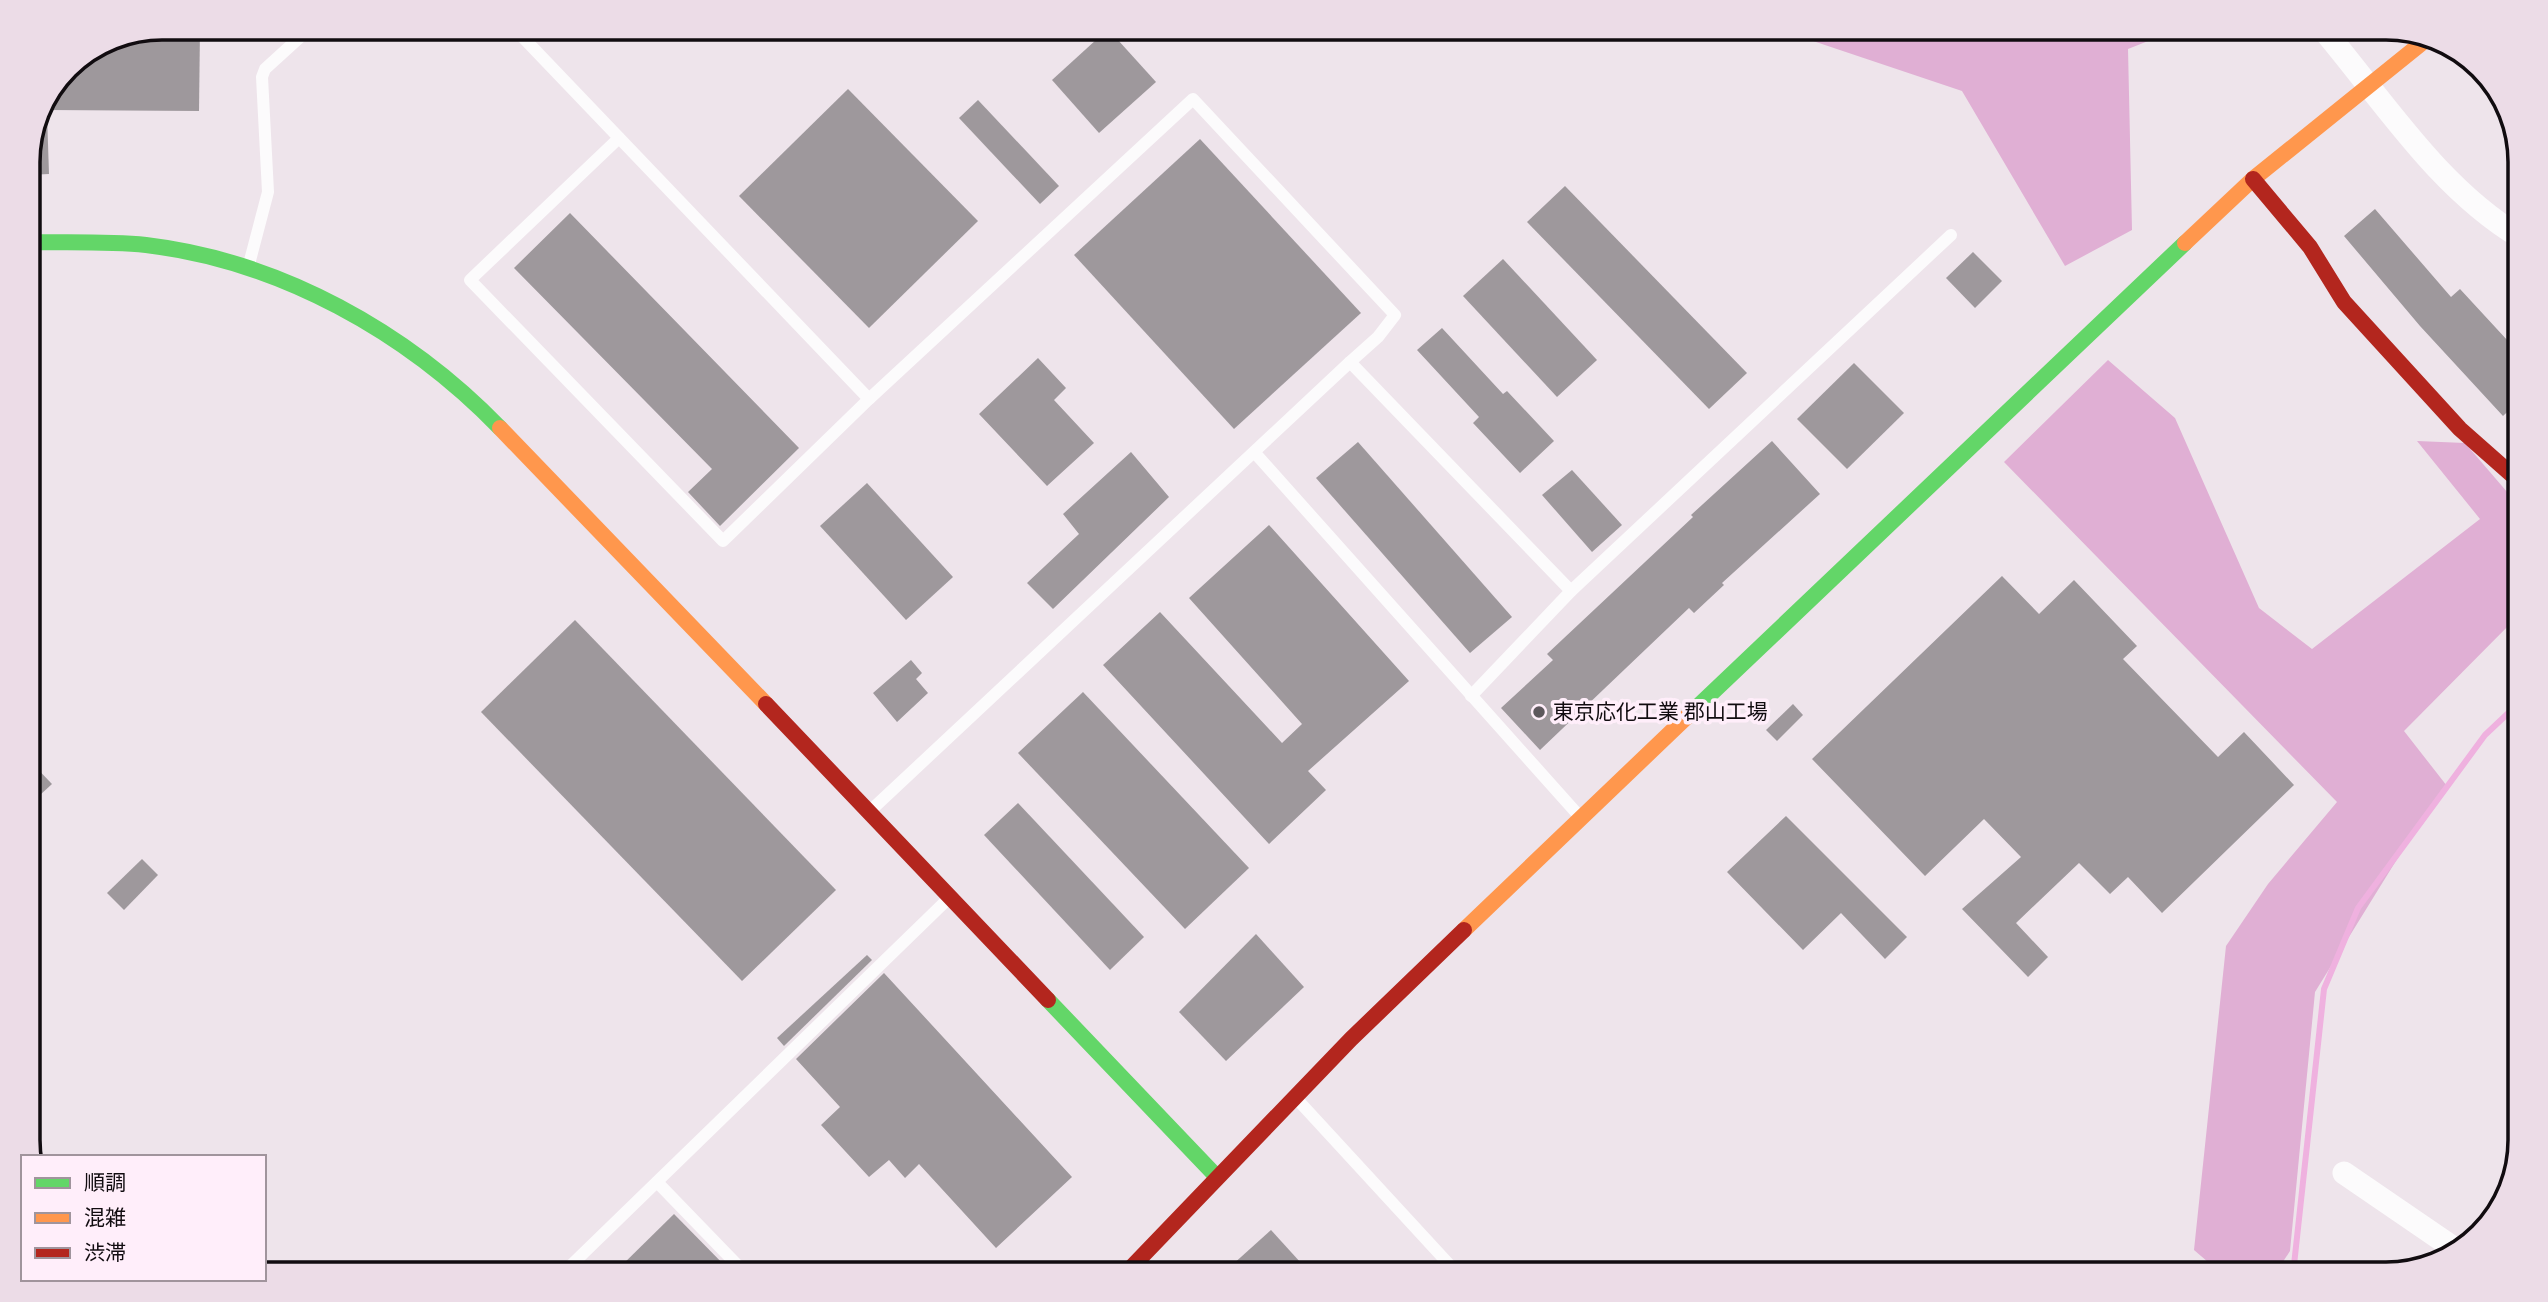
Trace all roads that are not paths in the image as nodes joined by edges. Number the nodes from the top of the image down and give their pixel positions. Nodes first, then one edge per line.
1 (297, 40) edge
2 (525, 40) edge
3 (2332, 40) edge
4 (2419, 46) edge
5 (2371, 86) junction
6 (619, 138) junction
7 (2253, 179) junction
8 (2507, 229) edge
9 (1951, 234) dead end
10 (41, 242) edge
11 (248, 268) junction
12 (1350, 362) junction
13 (869, 399) junction
14 (1255, 453) junction
15 (2507, 471) edge
16 (1571, 591) junction
17 (1471, 696) junction
18 (869, 812) junction
19 (1582, 819) junction
20 (949, 898) junction
21 (1295, 1097) junction
22 (2344, 1173) dead end
23 (1217, 1177) junction
24 (657, 1182) junction
25 (2448, 1244) edge
26 (574, 1262) edge
27 (734, 1262) edge
28 (1136, 1262) edge
29 (1447, 1262) edge

1 - 11 lane
2 - 6 lane
3 - 5 street
4 - 5 street
5 - 7 street
5 - 8 street
6 - 13 lane
6 - 13 lane
7 - 15 street
7 - 19 street
9 - 16 lane
10 - 11 street
11 - 18 street
12 - 13 lane
12 - 14 lane
12 - 16 lane
14 - 17 lane
14 - 18 lane
16 - 17 lane
17 - 19 lane
18 - 20 street
19 - 21 street
20 - 23 street
20 - 24 lane
21 - 23 street
21 - 29 lane
22 - 25 street
23 - 28 street
24 - 26 lane
24 - 27 lane

